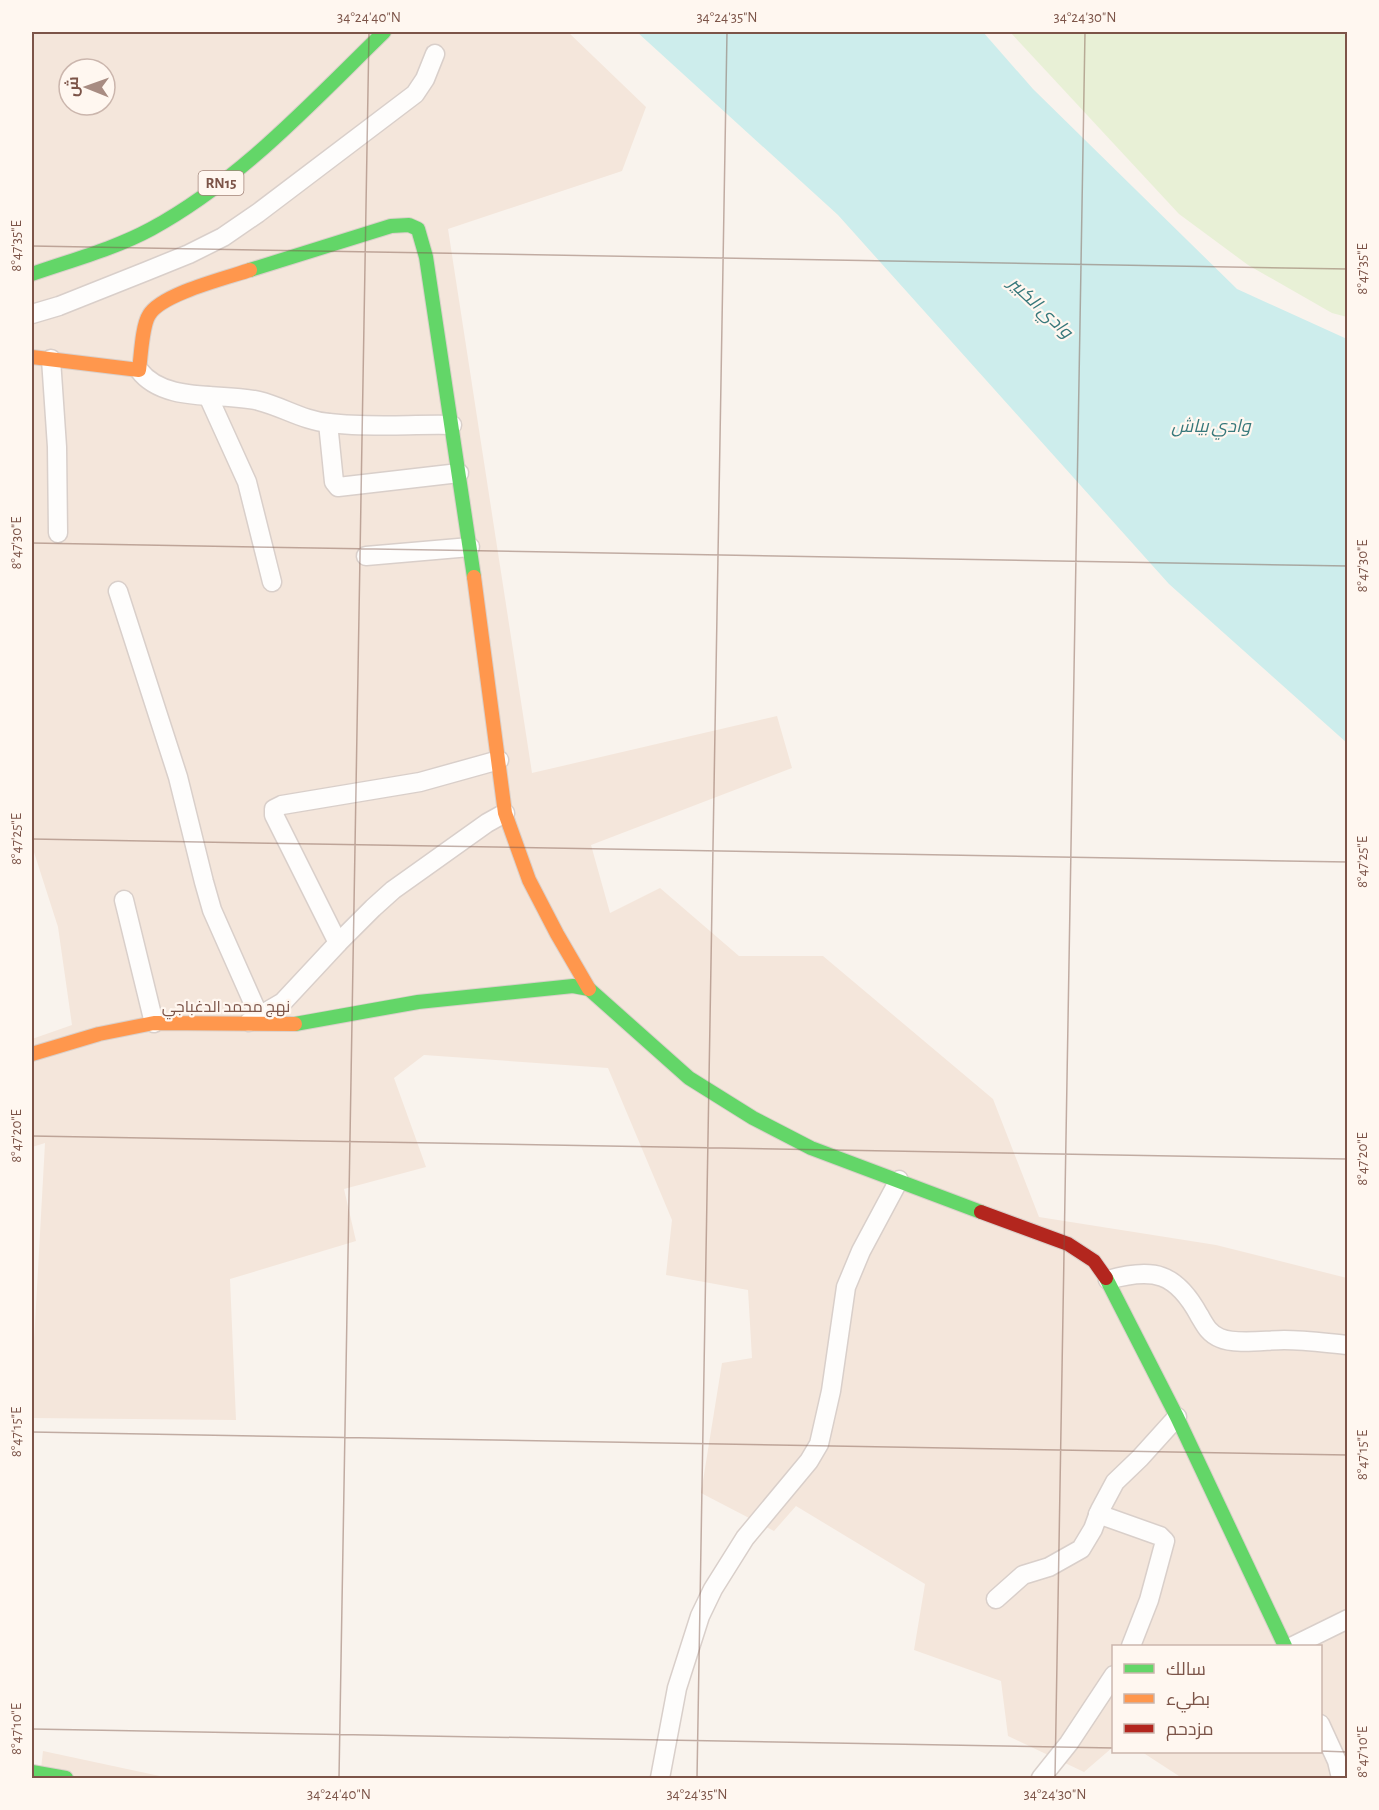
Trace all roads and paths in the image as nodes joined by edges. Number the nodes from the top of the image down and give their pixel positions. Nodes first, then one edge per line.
1 (380, 35) edge
2 (435, 54) dead end
3 (32, 274) edge
4 (32, 314) edge
5 (32, 357) edge
6 (51, 359) junction
7 (140, 370) junction
8 (208, 396) junction
9 (328, 423) junction
10 (452, 424) junction
11 (459, 473) junction
12 (58, 533) dead end
13 (470, 547) junction
14 (366, 556) dead end
15 (272, 582) dead end
16 (118, 591) dead end
17 (499, 760) junction
18 (505, 813) junction
19 (124, 900) dead end
20 (338, 943) junction
21 (589, 989) junction
22 (252, 1020) junction
23 (154, 1023) junction
24 (32, 1054) edge
25 (899, 1180) junction
26 (1108, 1280) junction
27 (1347, 1345) edge
28 (1177, 1417) junction
29 (1098, 1514) junction
30 (996, 1599) dead end
31 (1347, 1619) edge
32 (1132, 1645) edge
33 (1284, 1645) edge
34 (1297, 1645) edge
35 (1112, 1678) edge
36 (1322, 1728) edge
37 (1342, 1766) edge
38 (32, 1772) edge
39 (66, 1779) edge
40 (660, 1779) edge
41 (1041, 1779) edge

1 - 3 street, RN15
2 - 4 street
5 - 6 street
6 - 7 street
6 - 12 street
7 - 8 street
7 - 10 street
8 - 9 street
8 - 15 street
9 - 10 street
9 - 11 street
10 - 11 street
11 - 13 street
13 - 14 street
13 - 17 street
16 - 22 street
17 - 18 street
17 - 20 street
18 - 20 street
18 - 21 street
19 - 23 street
20 - 22 street
21 - 22 street, نهج محمد الدغباجي
21 - 25 street
22 - 23 street, نهج محمد الدغباجي
23 - 24 street, نهج محمد الدغباجي
25 - 26 street
25 - 40 street
26 - 27 street
26 - 28 street
28 - 29 street
28 - 33 street
29 - 30 street
29 - 32 street
31 - 34 street
35 - 41 street
36 - 37 street
38 - 39 street

